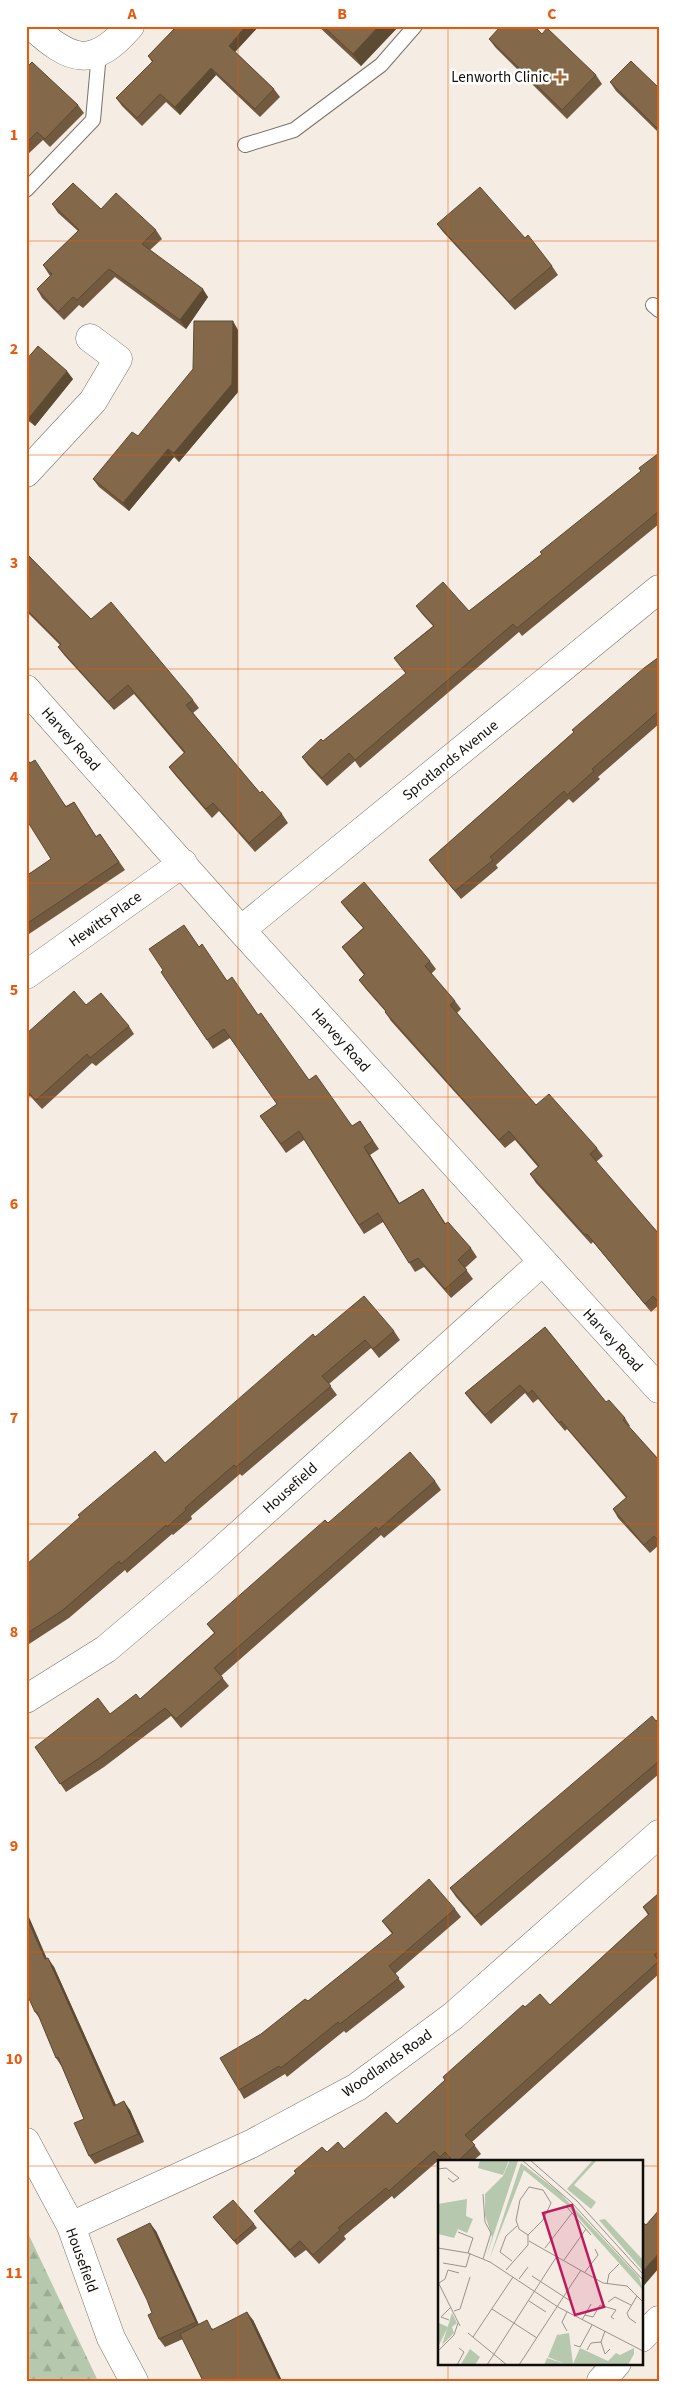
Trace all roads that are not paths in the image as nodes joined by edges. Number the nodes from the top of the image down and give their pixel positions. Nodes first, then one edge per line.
1 (32, 26) edge
2 (130, 26) edge
3 (415, 26) edge
4 (99, 53) junction
5 (245, 145) dead end
6 (26, 190) edge
7 (90, 338) dead end
8 (26, 473) edge
9 (659, 589) edge
10 (26, 689) edge
11 (183, 864) junction
12 (241, 930) junction
13 (26, 975) edge
14 (542, 1262) junction
15 (659, 1389) edge
16 (26, 1700) edge
17 (659, 1834) edge
18 (26, 2142) edge
19 (71, 2226) junction
20 (659, 2320) edge
21 (642, 2337) edge
22 (616, 2364) edge
23 (134, 2381) edge
24 (601, 2381) edge

1 - 4 street
2 - 4 street
3 - 5 lane
4 - 6 lane
7 - 8 street
9 - 12 street, Sprotlands Avenue
10 - 11 street, Harvey Road
11 - 12 street, Harvey Road
11 - 13 street, Hewitts Place
12 - 14 street, Harvey Road
14 - 15 street, Harvey Road
14 - 16 street, Housefield
17 - 19 street, Woodlands Road
18 - 19 street, Housefield
19 - 23 street, Housefield
20 - 21 street
22 - 24 street

